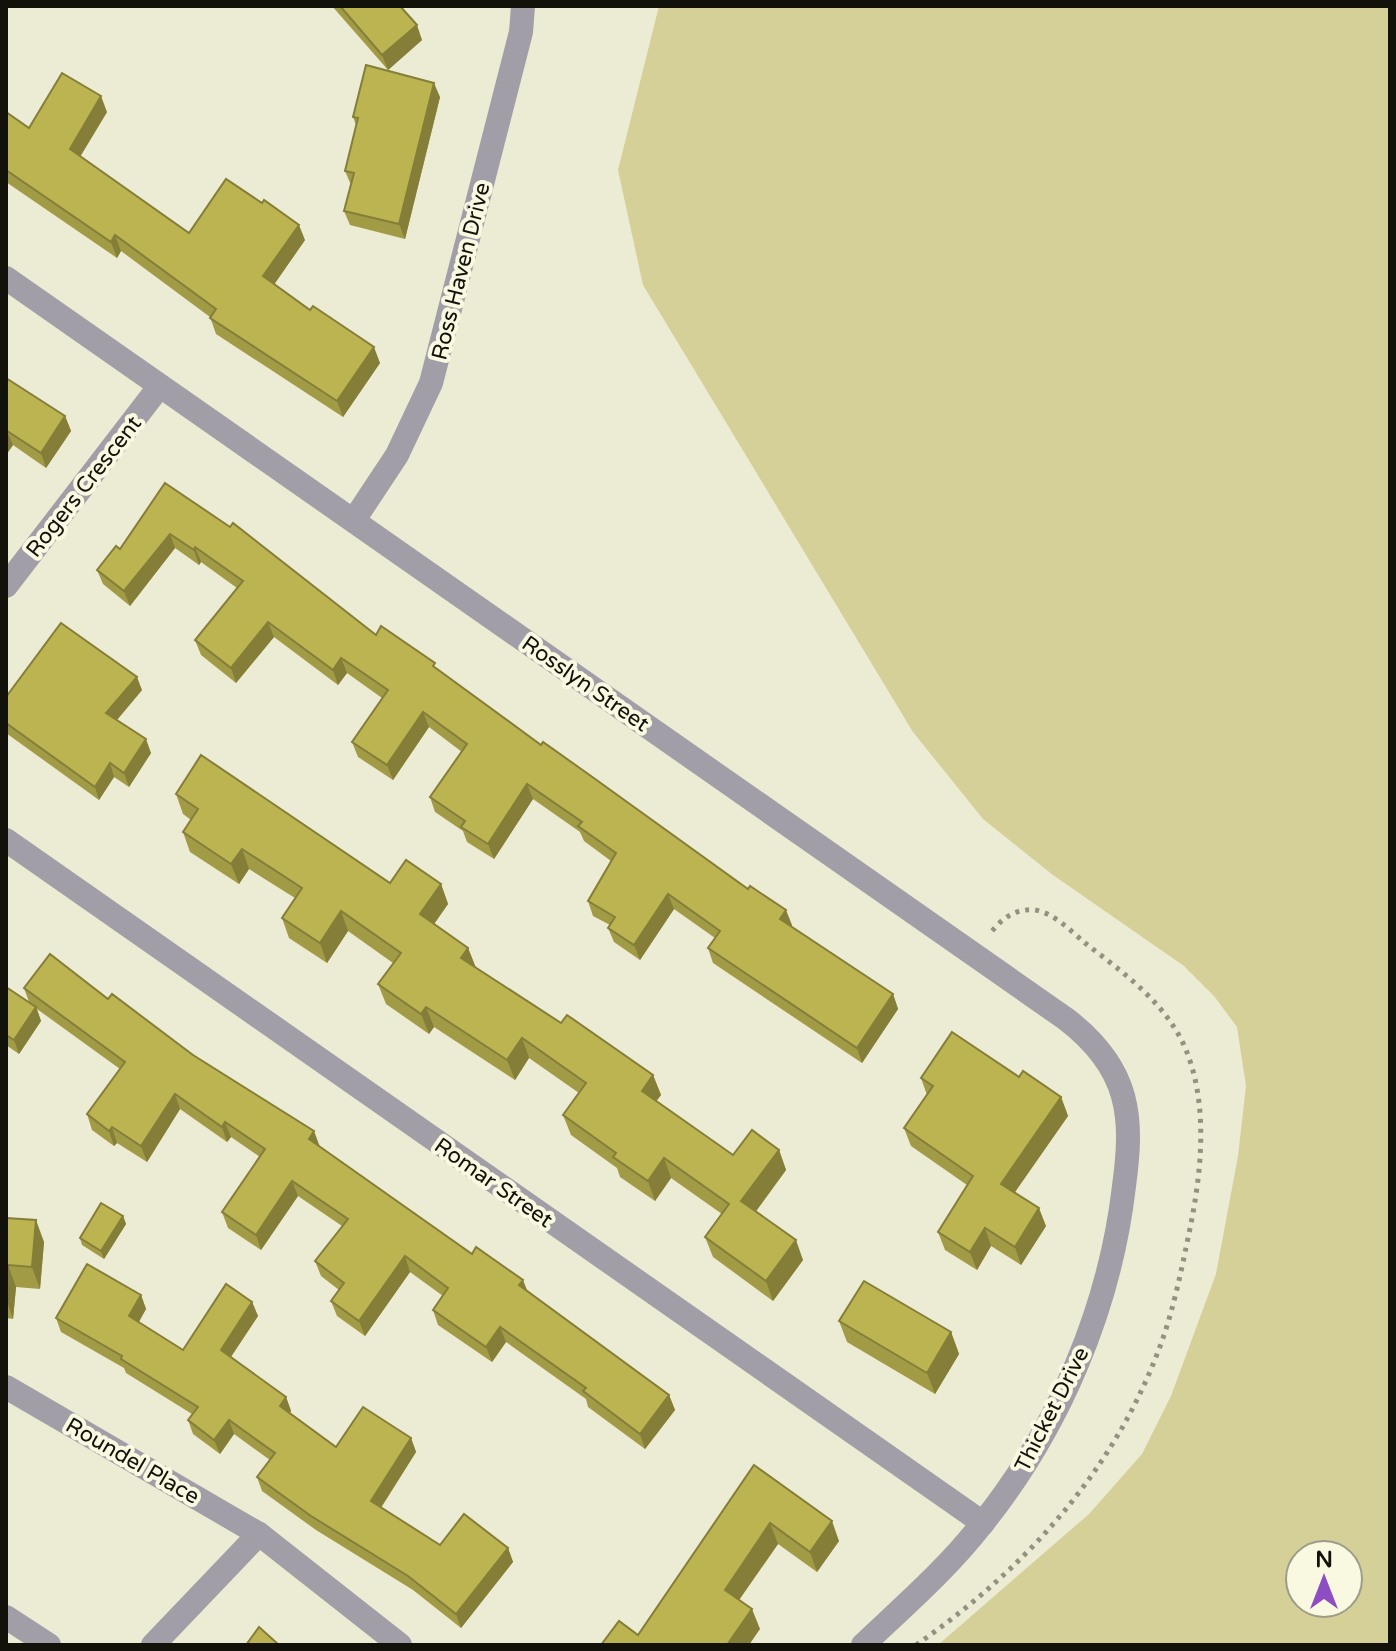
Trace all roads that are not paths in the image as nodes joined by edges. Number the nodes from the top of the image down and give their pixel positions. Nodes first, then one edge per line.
1 (523, 6) edge
2 (6, 278) edge
3 (159, 387) junction
4 (354, 520) junction
5 (6, 586) edge
6 (6, 840) edge
7 (1127, 1119) joint
8 (6, 1387) edge
9 (983, 1523) junction
10 (259, 1534) junction
11 (6, 1617) edge
12 (49, 1645) edge
13 (153, 1645) edge
14 (400, 1645) edge
15 (863, 1645) edge

1 - 4 street, Ross Haven Drive
2 - 3 street, Rosslyn Street
3 - 4 street, Rosslyn Street
3 - 5 street, Rogers Crescent
4 - 7 street, Rosslyn Street
6 - 9 street, Romar Street
7 - 9 street, Thicket Drive
8 - 10 street, Roundel Place
9 - 15 street, Thicket Drive
10 - 13 street
10 - 14 street, Roundel Place
11 - 12 street

